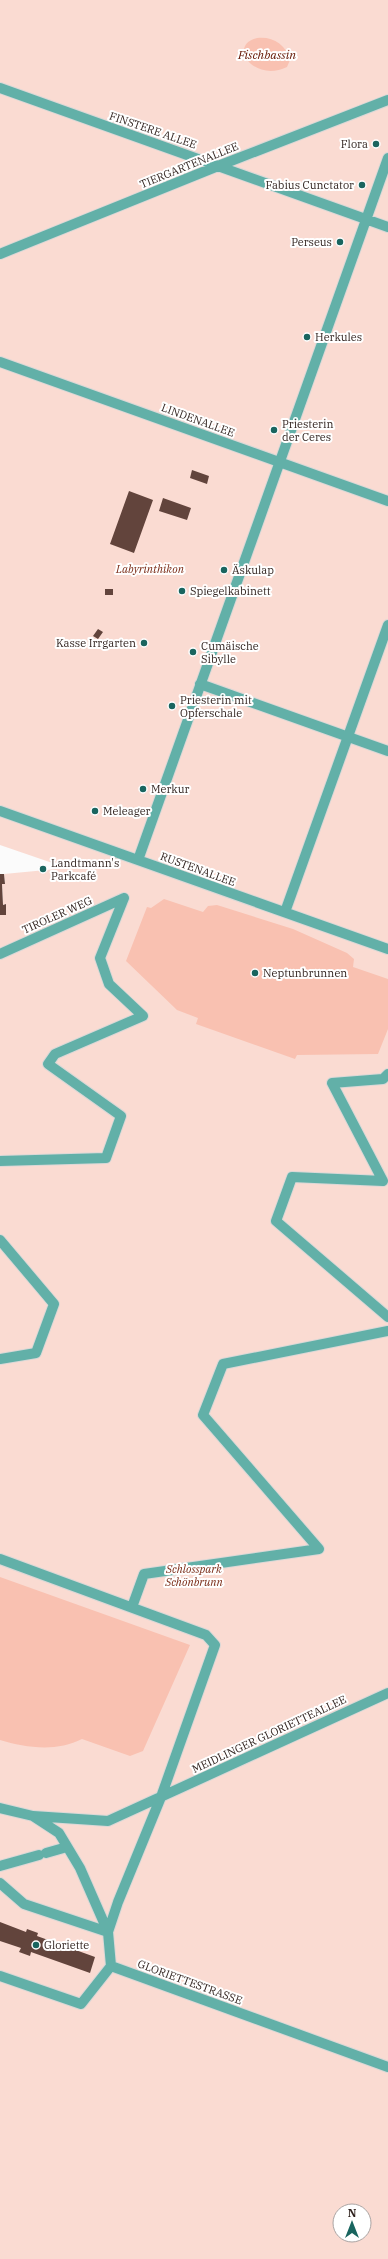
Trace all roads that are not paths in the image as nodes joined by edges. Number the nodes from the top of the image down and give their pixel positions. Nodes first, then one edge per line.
1 (0, 88) edge
2 (388, 100) edge
3 (388, 158) edge
4 (218, 166) junction
5 (366, 219) junction
6 (388, 227) edge
7 (0, 254) edge
8 (0, 362) edge
9 (280, 462) junction
10 (388, 501) edge
11 (388, 625) edge
12 (200, 684) junction
13 (348, 737) junction
14 (388, 752) edge
15 (0, 811) edge
16 (138, 860) junction
17 (285, 912) junction
18 (388, 949) edge
19 (0, 954) edge
20 (388, 1074) edge
21 (0, 1161) edge
22 (0, 1240) edge
23 (388, 1317) edge
24 (388, 1331) edge
25 (0, 1359) edge
26 (0, 1559) edge
27 (132, 1607) junction
28 (388, 1693) edge
29 (161, 1797) junction
30 (0, 1808) edge
31 (33, 1816) junction
32 (68, 1847) junction
33 (0, 1866) edge
34 (0, 1883) edge
35 (108, 1932) junction
36 (111, 1966) junction
37 (0, 1976) edge
38 (388, 2067) edge

1 - 4 street, FINSTERE ALLEE
2 - 4 street, TIERGARTENALLEE
3 - 5 street
4 - 5 street, FINSTERE ALLEE
4 - 7 street, TIERGARTENALLEE
5 - 6 street, FINSTERE ALLEE
5 - 9 street
8 - 9 street, LINDENALLEE
9 - 10 street, LINDENALLEE
9 - 12 street
11 - 13 street
12 - 13 street
12 - 16 street
13 - 14 street
13 - 17 street
15 - 16 street, RUSTENALLEE
16 - 17 street, RUSTENALLEE
17 - 18 street, RUSTENALLEE
19 - 21 street, TIROLER WEG
20 - 23 street
22 - 25 street
24 - 27 street
26 - 27 street
27 - 29 street
28 - 29 street, MEIDLINGER GLORIETTEALLEE
29 - 31 street, MEIDLINGER GLORIETTEALLEE
29 - 35 street
30 - 31 street
31 - 32 street
32 - 33 street
32 - 35 street
34 - 35 street
35 - 36 street
36 - 37 street
36 - 38 street, GLORIETTESTRASSE

